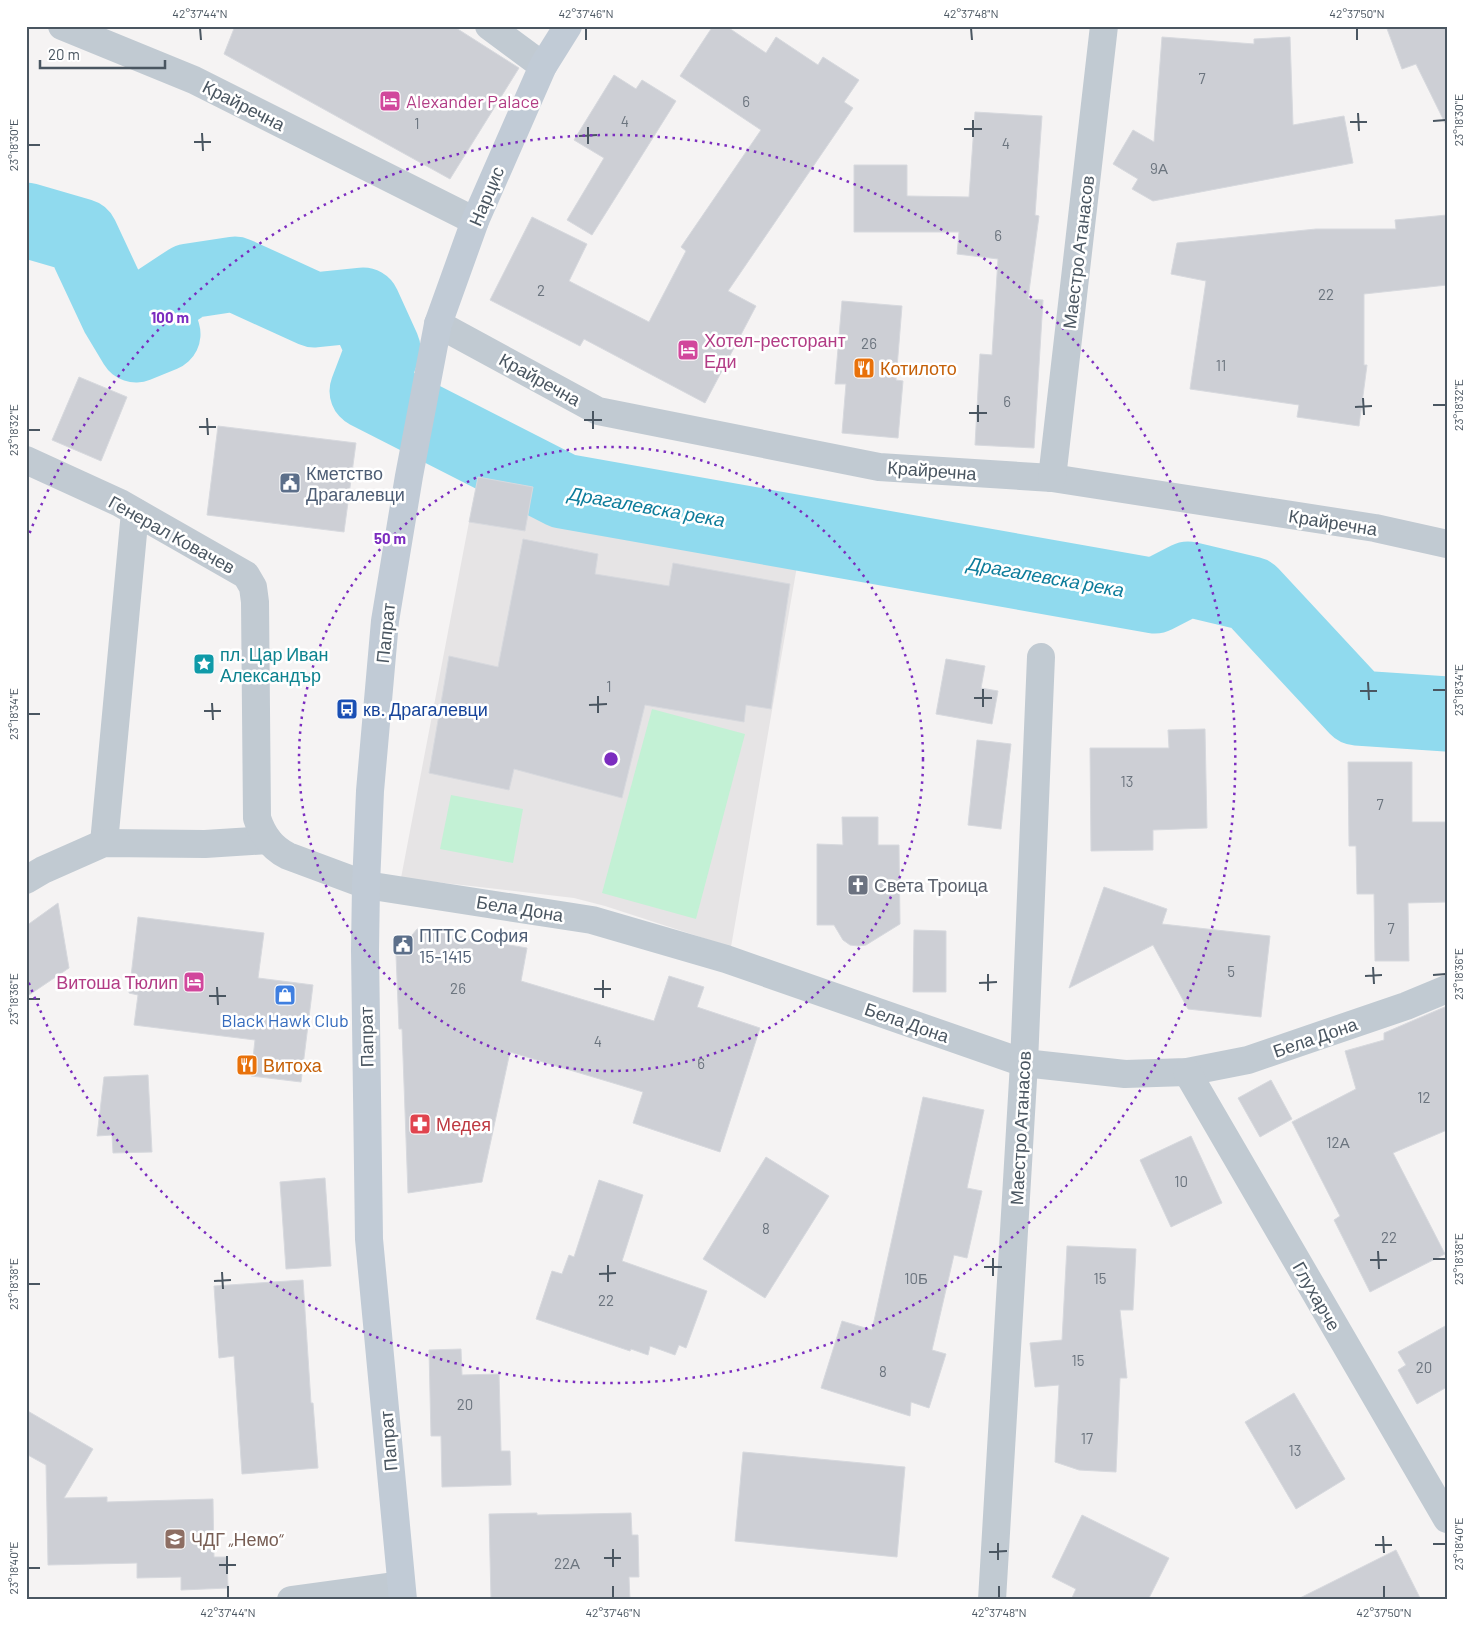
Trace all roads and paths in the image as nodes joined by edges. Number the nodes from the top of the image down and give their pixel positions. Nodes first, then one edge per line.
1 (62, 26) edge
2 (489, 26) edge
3 (568, 26) edge
4 (1104, 26) edge
5 (543, 66) junction
6 (474, 221) junction
7 (438, 324) junction
8 (427, 374) joint
9 (26, 460) edge
10 (1052, 478) junction
11 (136, 512) junction
12 (1447, 544) edge
13 (1041, 657) dead end
14 (268, 840) junction
15 (104, 843) junction
16 (26, 880) edge
17 (366, 885) junction
18 (1447, 989) edge
19 (1024, 1063) junction
20 (1187, 1072) junction
21 (1447, 1519) edge
22 (402, 1593) edge
23 (291, 1600) edge
24 (992, 1600) edge

1 - 6 street, Крайречна
2 - 5 street
3 - 5 main road, Нарцис
4 - 10 street, Маестро Атанасов
5 - 6 main road, Нарцис
6 - 7 main road, Нарцис
7 - 8 main road, Нарцис
7 - 10 street, Крайречна
8 - 17 main road, Папрат
9 - 11 street, Генерал Ковачев
10 - 12 street, Крайречна
11 - 14 street, Генерал Ковачев
11 - 15 street
13 - 19 street, Маестро Атанасов
14 - 15 street
14 - 17 street, Генерал Ковачев
15 - 16 street
17 - 19 street, Бела Дона
17 - 22 main road, Папрат
18 - 20 street, Бела Дона
19 - 20 street, Бела Дона
19 - 24 street, Маестро Атанасов
20 - 21 street, Глухарче
22 - 23 street

